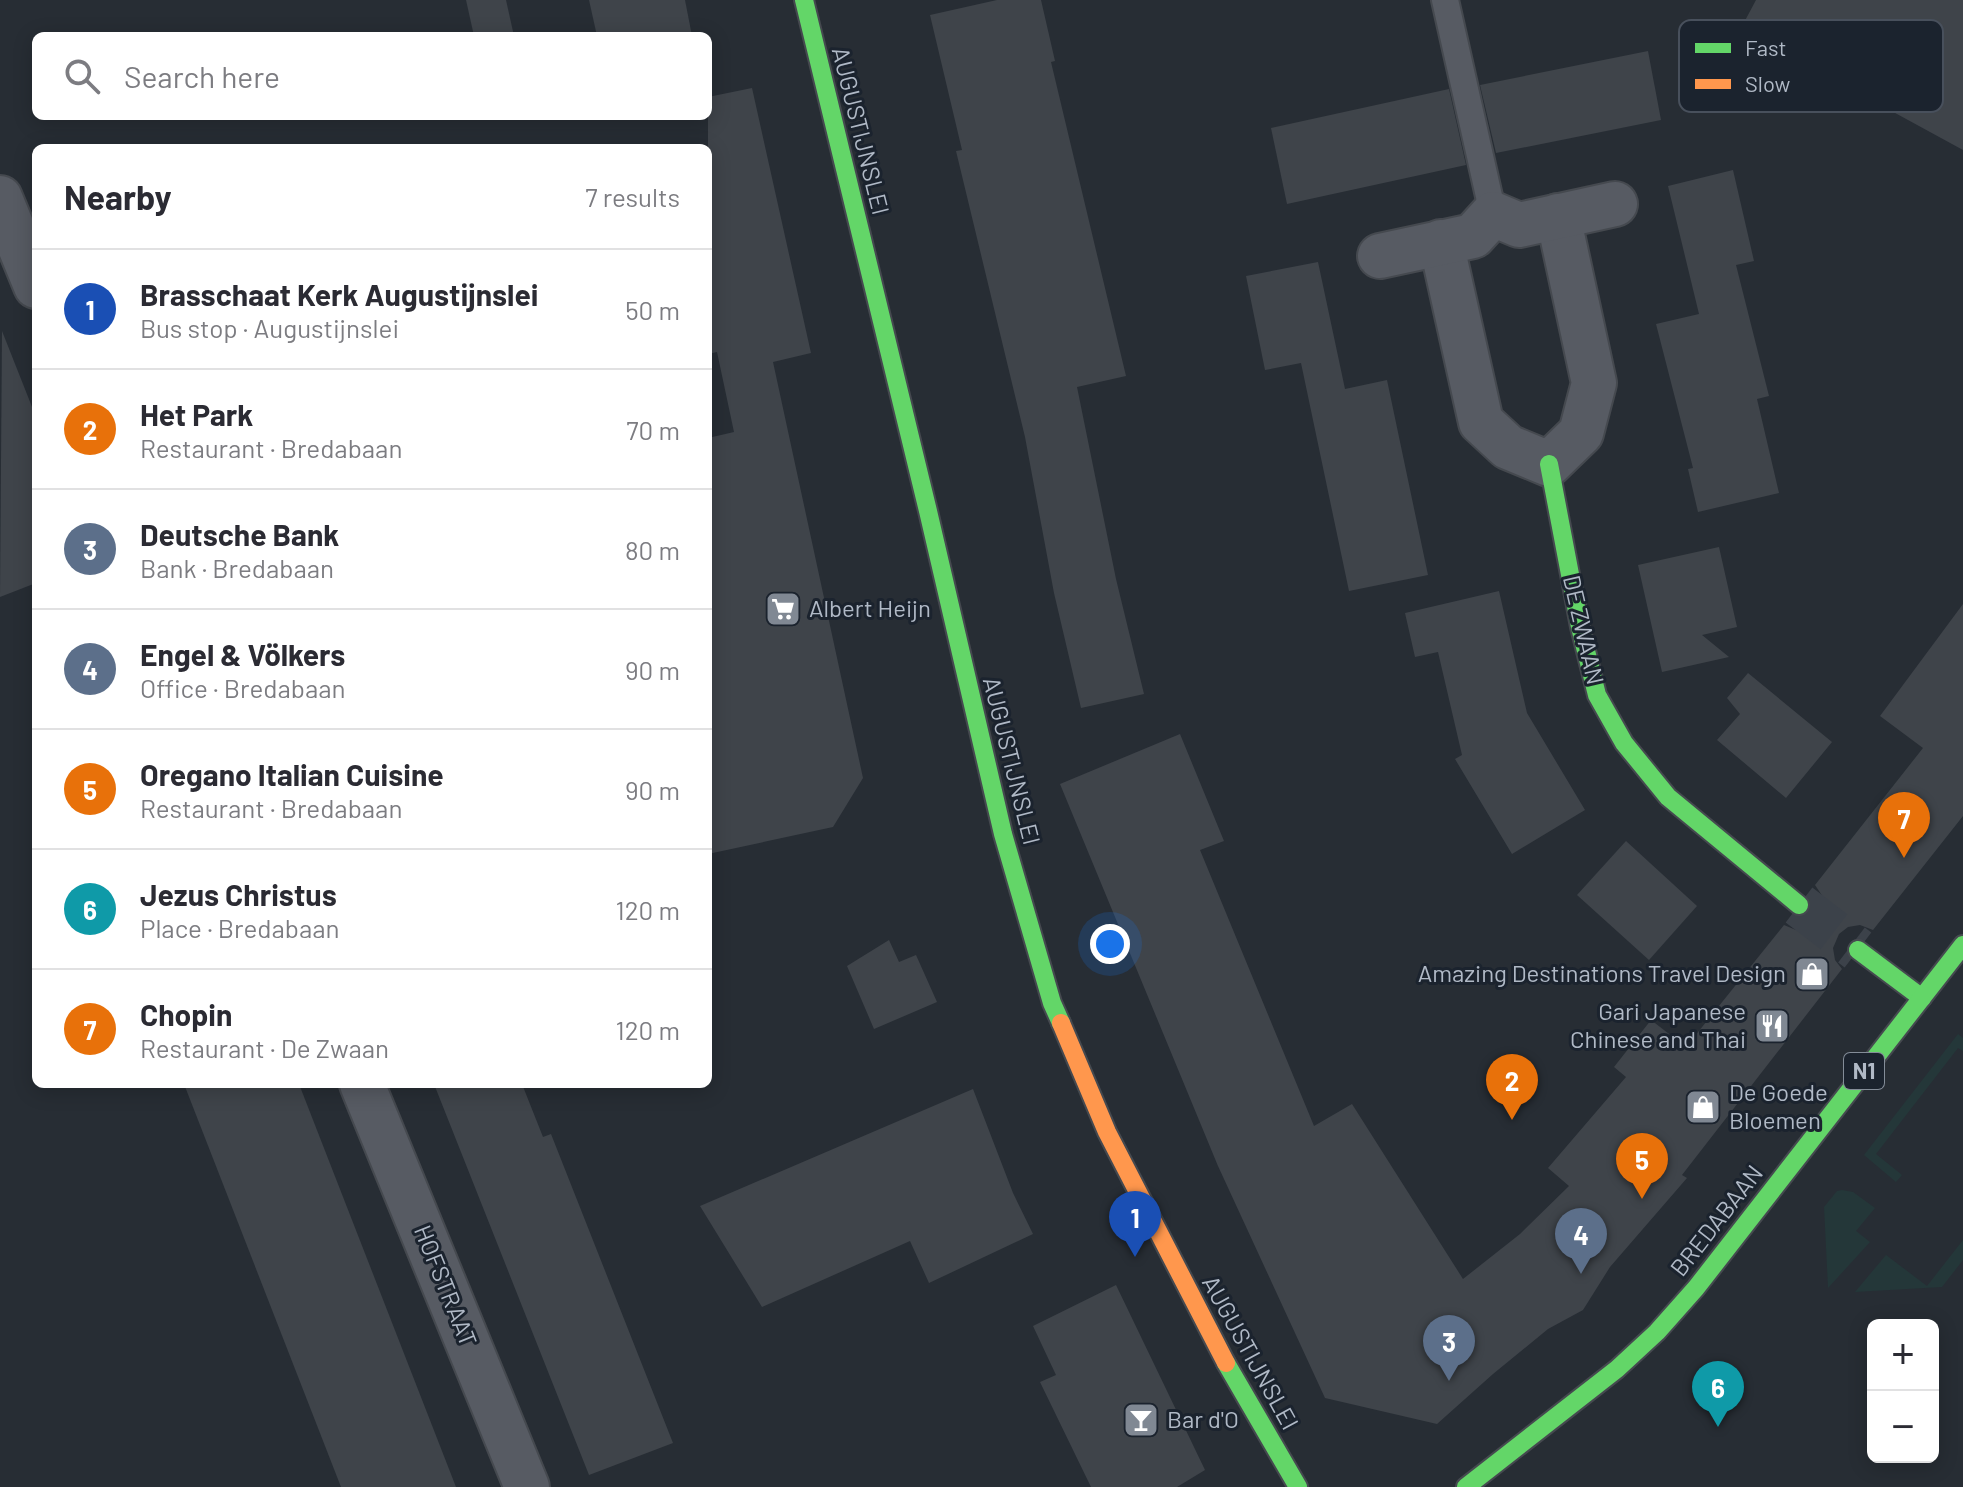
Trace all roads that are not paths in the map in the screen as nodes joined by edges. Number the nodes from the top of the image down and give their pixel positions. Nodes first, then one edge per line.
1 (804, 0) edge
2 (1445, 0) edge
3 (0, 198) edge
4 (1615, 204) dead end
5 (1493, 214) junction
6 (1558, 216) junction
7 (1441, 242) junction
8 (1380, 256) dead end
9 (32, 276) edge
10 (1549, 464) junction
11 (1799, 905) tunnel mouth
12 (1963, 945) edge
13 (1858, 950) tunnel mouth
14 (1922, 998) junction
15 (364, 1088) edge
16 (527, 1487) edge
17 (1298, 1487) edge
18 (1466, 1487) edge

1 - 17 street, AUGUSTIJNSLEI
2 - 5 lane
3 - 9 street
4 - 6 street
5 - 6 street
5 - 7 street
6 - 10 street
7 - 8 street
7 - 10 street
10 - 11 street, DE ZWAAN
12 - 14 street, BREDABAAN / N1
13 - 14 street
14 - 18 street, BREDABAAN / N1
15 - 16 street, HOFSTRAAT

